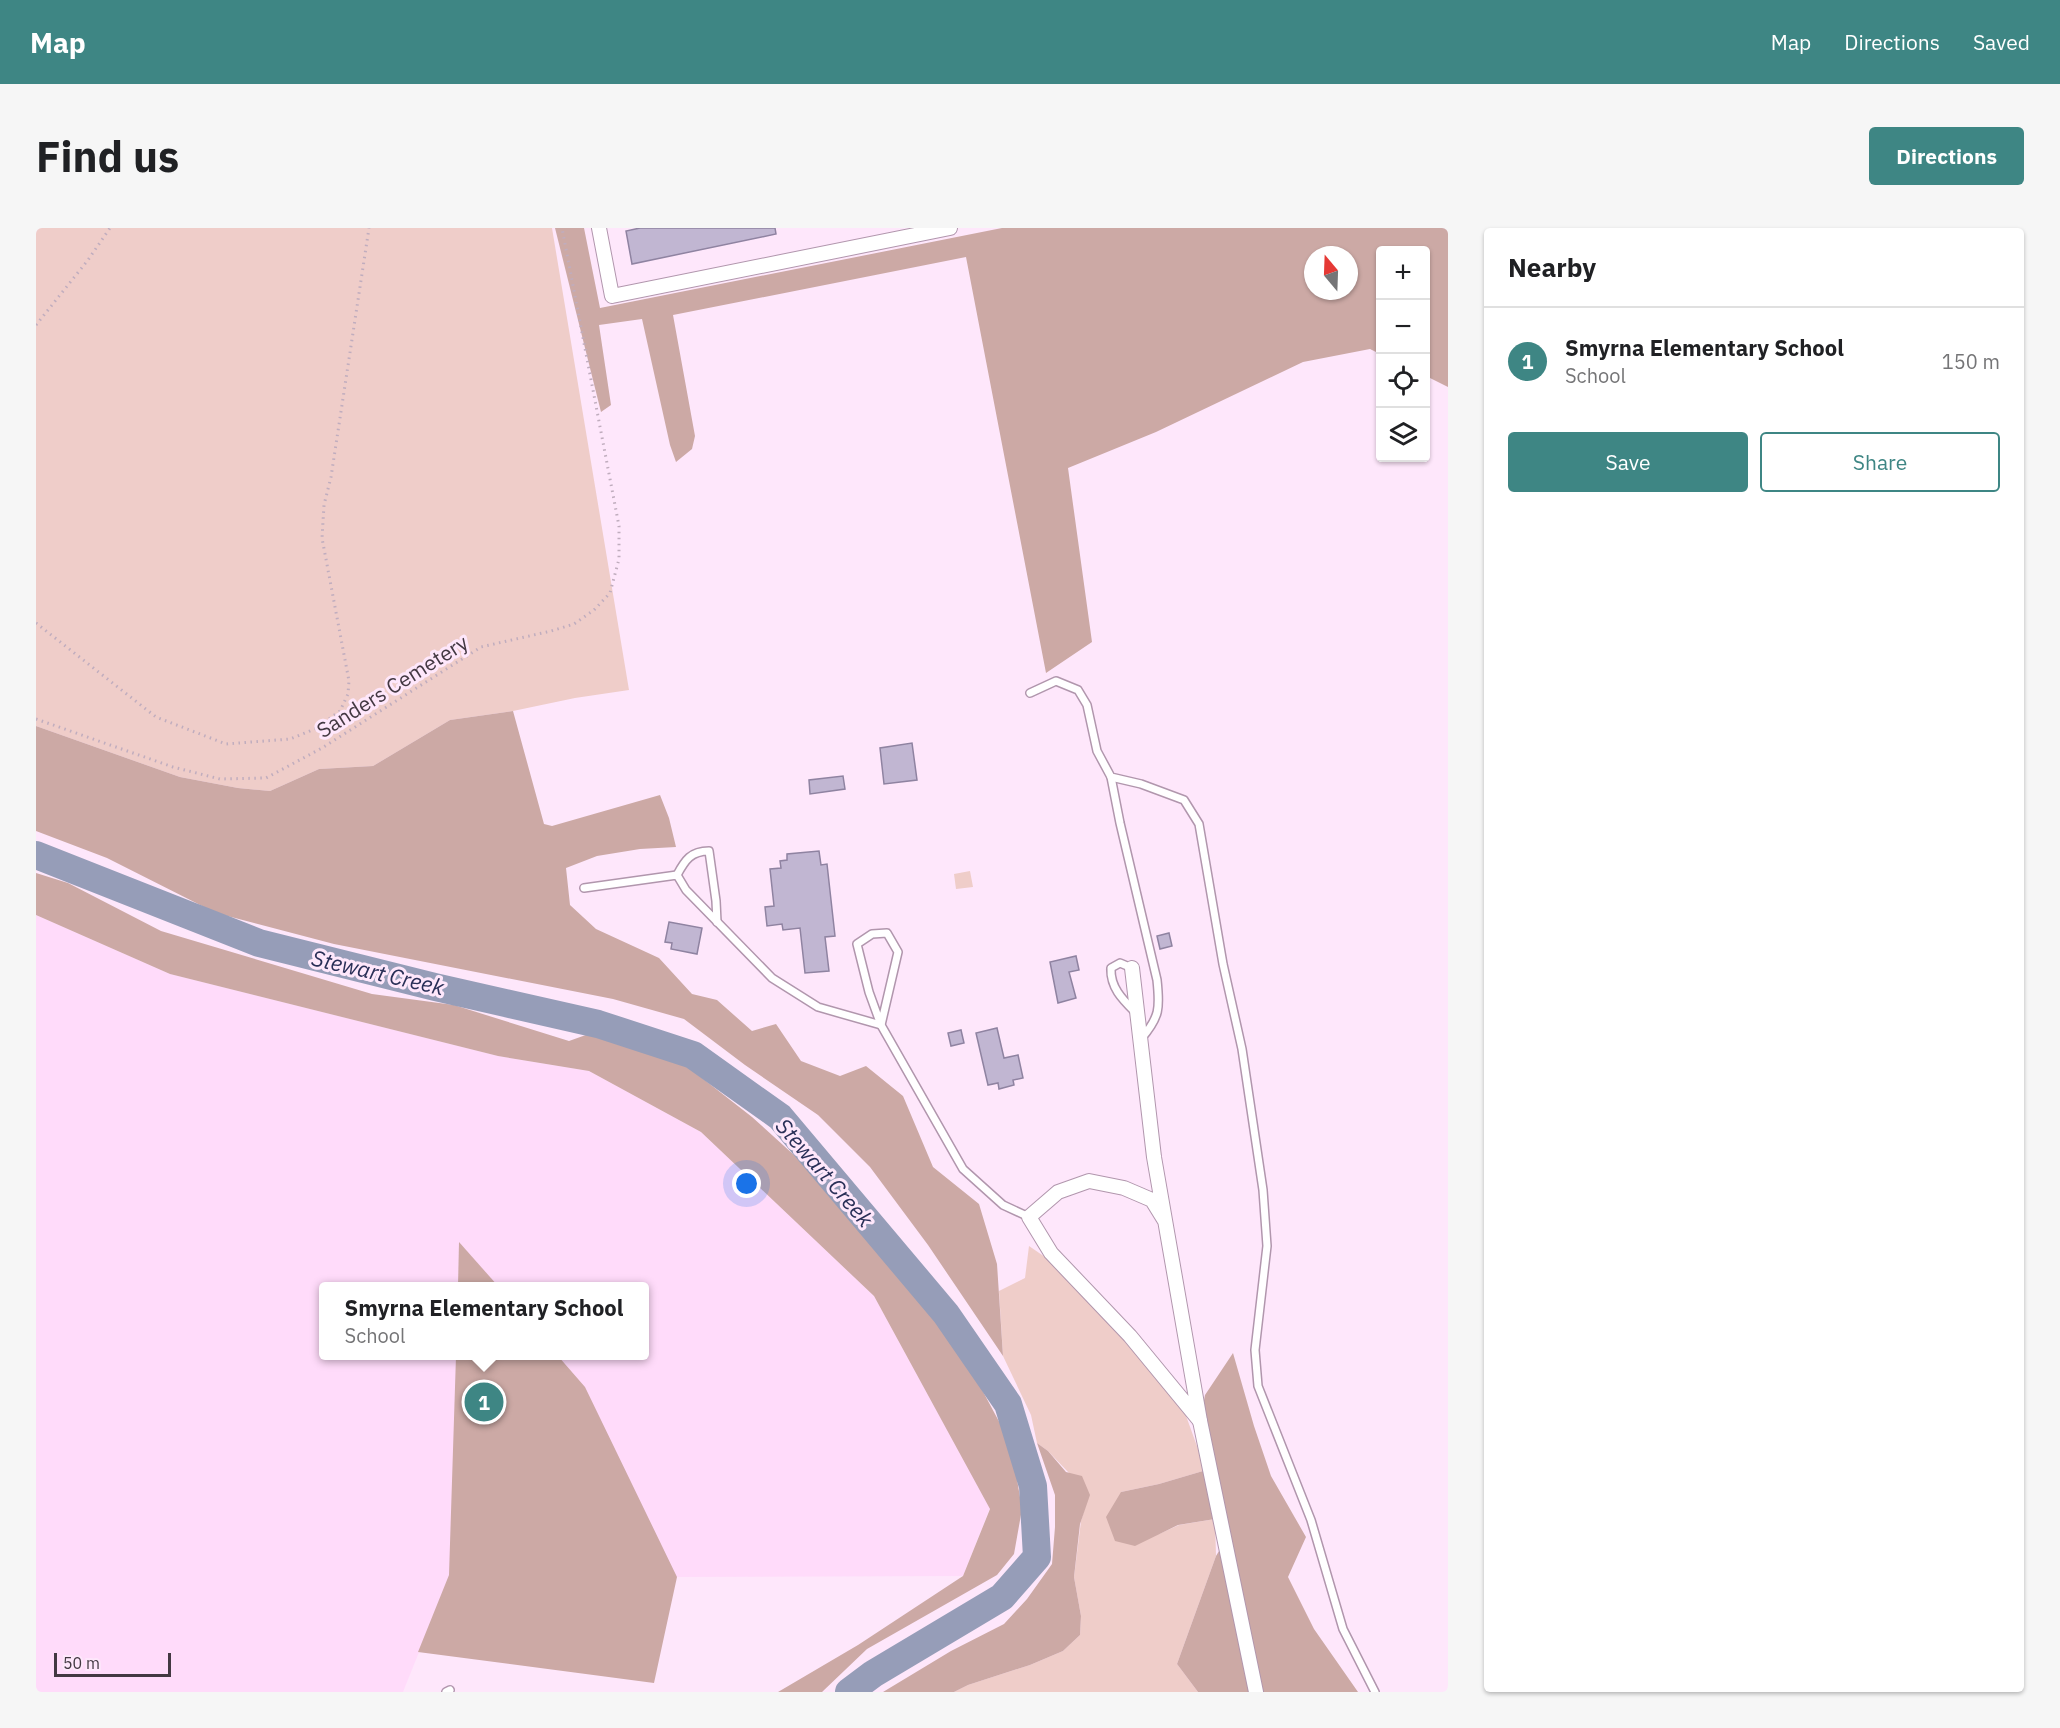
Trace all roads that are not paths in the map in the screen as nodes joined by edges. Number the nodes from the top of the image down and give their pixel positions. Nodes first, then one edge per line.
1 (599, 228) edge
2 (950, 228) edge
3 (1030, 693) dead end
4 (1111, 777) junction
5 (677, 875) junction
6 (584, 888) dead end
7 (717, 922) junction
8 (1132, 968) joint
9 (1138, 1015) junction
10 (881, 1025) junction
11 (1141, 1039) junction
12 (1029, 1218) junction
13 (1165, 1221) junction
14 (1200, 1421) junction
15 (1256, 1692) edge
16 (1375, 1692) edge

1 - 2 street
3 - 4 lane
4 - 11 lane
4 - 16 lane
5 - 6 lane
5 - 7 lane
5 - 7 lane
7 - 10 lane
8 - 9 street
8 - 9 lane
9 - 11 street
10 - 10 lane
10 - 12 lane
11 - 13 street
12 - 13 street
12 - 14 street
13 - 14 street
14 - 15 street

